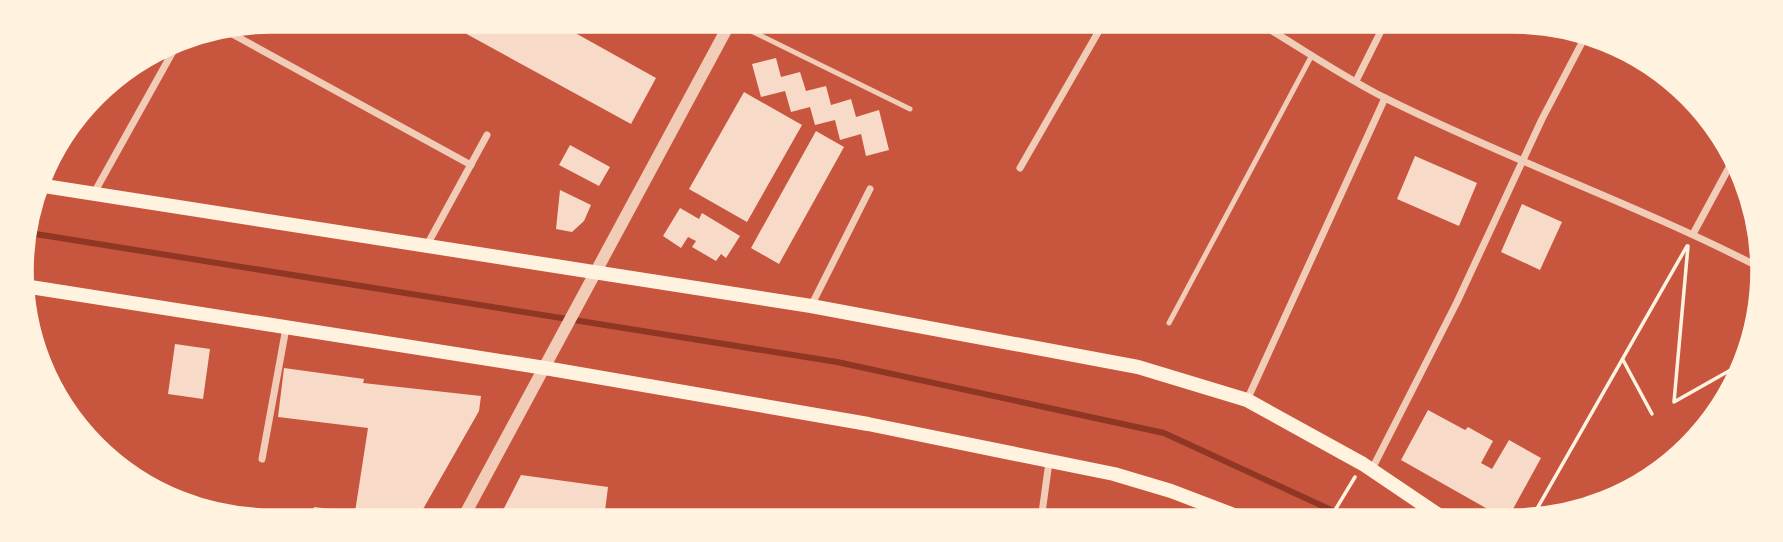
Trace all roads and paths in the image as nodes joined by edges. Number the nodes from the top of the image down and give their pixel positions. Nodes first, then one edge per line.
1 (725, 32) edge
2 (753, 32) edge
3 (1098, 32) edge
4 (1274, 32) edge
5 (1380, 32) edge
6 (234, 35) edge
7 (1582, 43) edge
8 (172, 54) edge
9 (1312, 55) junction
10 (1356, 81) junction
11 (1385, 98) junction
12 (910, 109) dead end
13 (487, 135) dead end
14 (1523, 162) junction
15 (471, 165) junction
16 (1020, 168) dead end
17 (1728, 169) edge
18 (48, 186) edge
19 (870, 189) dead end
20 (93, 193) junction
21 (1693, 234) junction
22 (427, 245) junction
23 (1752, 263) edge
24 (592, 277) junction
25 (32, 287) edge
26 (811, 306) junction
27 (1169, 323) dead end
28 (285, 328) junction
29 (1623, 360) junction
30 (548, 362) junction
31 (1730, 371) edge
32 (1247, 400) junction
33 (1652, 414) dead end
34 (261, 460) dead end
35 (1049, 462) junction
36 (1372, 470) junction
37 (1352, 482) dead end
38 (1537, 508) edge
39 (467, 510) edge
40 (1042, 510) edge
41 (1221, 510) edge
42 (1335, 510) edge
43 (1432, 510) edge

1 - 24 street
2 - 12 lane
3 - 16 street
4 - 9 street
5 - 10 street
6 - 15 street
7 - 14 street
8 - 20 street
9 - 10 street
9 - 27 lane
10 - 11 street
11 - 14 street
11 - 32 street
13 - 15 street
14 - 21 street
14 - 36 street
15 - 22 street
17 - 21 street
18 - 20 main road
19 - 26 street
20 - 22 main road
21 - 23 street
22 - 24 main road
24 - 26 main road
24 - 30 street
25 - 28 main road
26 - 32 main road
28 - 30 main road
28 - 34 street
29 - 31 path
29 - 33 path
29 - 38 path
30 - 35 main road
30 - 39 street
32 - 36 main road
35 - 40 street
35 - 41 main road
36 - 43 main road
37 - 42 path

